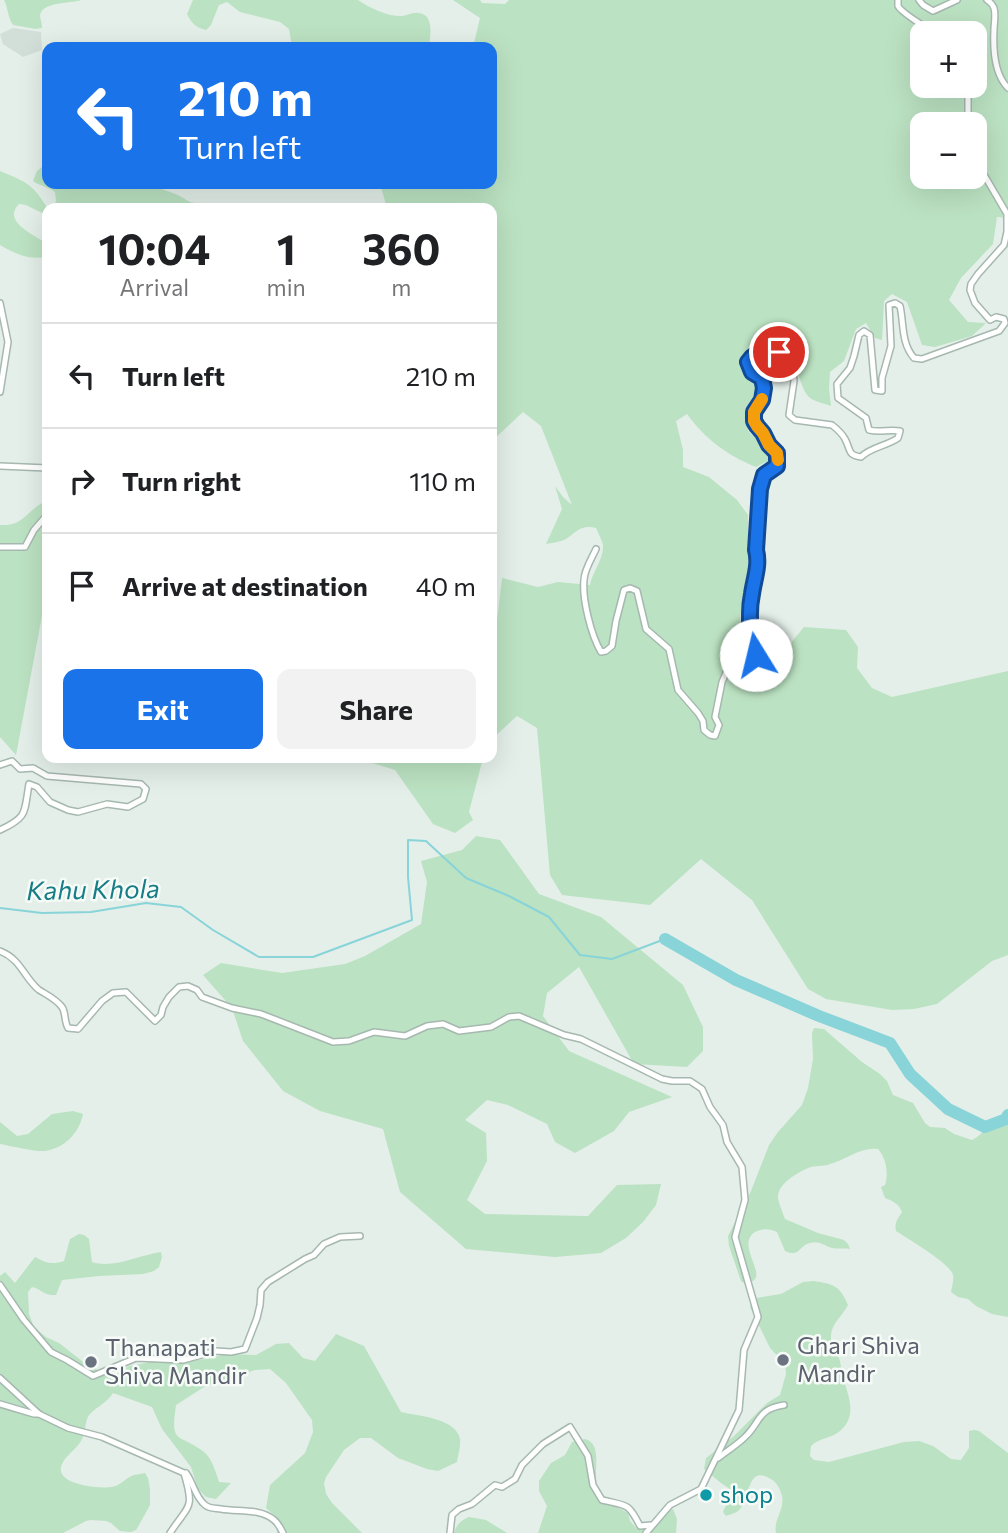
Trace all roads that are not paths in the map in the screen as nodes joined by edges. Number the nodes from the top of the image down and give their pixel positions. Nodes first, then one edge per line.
1 (898, 0) edge
2 (919, 0) edge
3 (957, 0) edge
4 (987, 0) edge
5 (916, 21) edge
6 (1008, 88) edge
7 (987, 180) edge
8 (0, 303) edge
9 (0, 392) edge
10 (0, 466) edge
11 (42, 468) edge
12 (42, 520) edge
13 (0, 547) edge
14 (596, 549) dead end
15 (0, 765) edge
16 (0, 830) edge
17 (0, 951) edge
18 (360, 1236) dead end
19 (0, 1285) edge
20 (0, 1378) edge
21 (0, 1404) edge
22 (784, 1405) dead end
23 (39, 1414) junction
24 (715, 1460) junction
25 (176, 1470) junction
26 (651, 1525) junction
27 (170, 1533) edge
28 (284, 1533) edge
29 (450, 1533) edge
30 (646, 1533) edge

1 - 5 street
2 - 3 street
4 - 6 street
7 - 14 street
8 - 9 street
10 - 11 street
12 - 13 street
15 - 16 street
17 - 24 street
18 - 19 street
20 - 23 street
21 - 23 street
22 - 24 street
23 - 25 street
24 - 26 street
25 - 27 street
25 - 28 street
26 - 29 street
26 - 30 street

